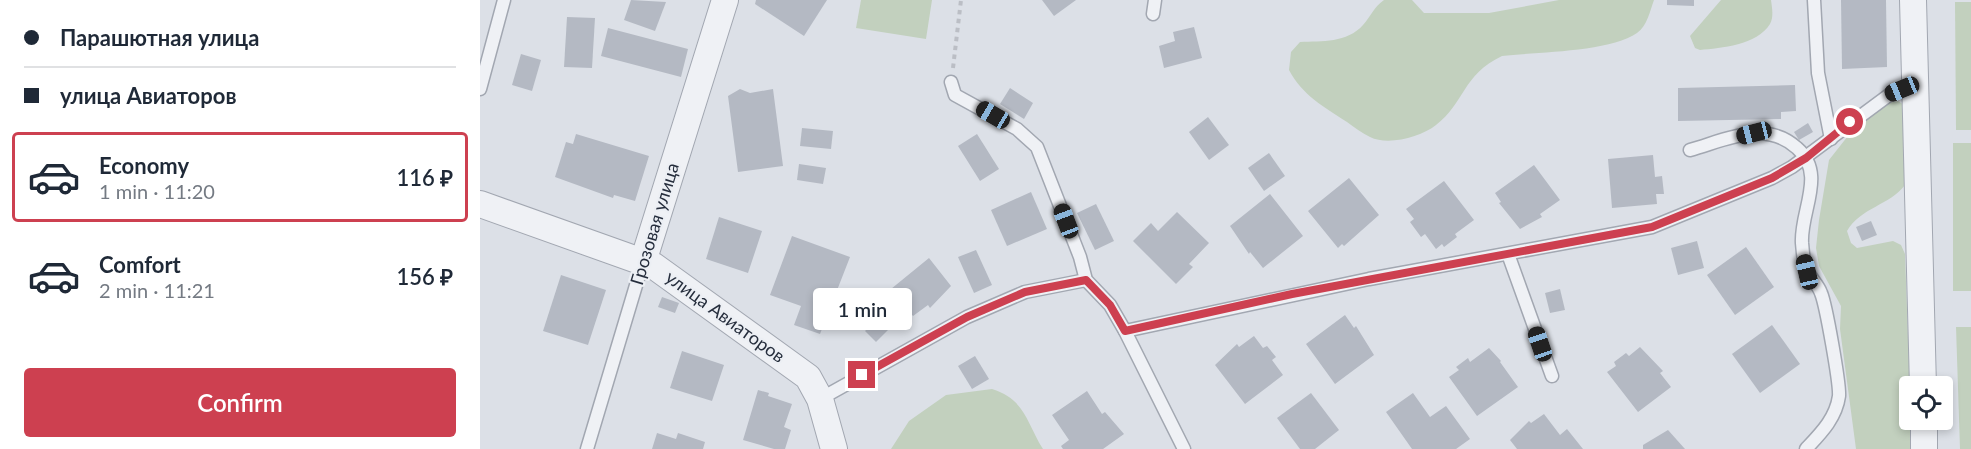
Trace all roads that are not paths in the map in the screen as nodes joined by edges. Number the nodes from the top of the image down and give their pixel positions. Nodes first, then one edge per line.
1 (504, 0) edge
2 (725, 0) edge
3 (1155, 0) edge
4 (1814, 0) edge
5 (1913, 0) edge
6 (1154, 14) dead end
7 (951, 82) road end
8 (1915, 84) junction
9 (480, 89) edge
10 (1831, 139) junction
11 (1690, 150) dead end
12 (1806, 158) junction
13 (480, 204) edge
14 (1508, 254) junction
15 (643, 262) junction
16 (1086, 280) junction
17 (1125, 331) junction
18 (1552, 376) dead end
19 (1923, 376) edge
20 (820, 399) junction
21 (1924, 430) edge
22 (587, 449) edge
23 (834, 449) edge
24 (1184, 449) edge
25 (1806, 449) edge
26 (1924, 449) edge

1 - 9 lane
2 - 15 street, Грозовая улица
3 - 6 lane
4 - 10 lane
5 - 8 street
7 - 16 lane
8 - 10 lane
8 - 19 street
10 - 12 lane
11 - 12 lane
12 - 14 lane
12 - 25 lane
13 - 15 street, улица Авиаторов
14 - 17 lane
14 - 18 lane
15 - 20 street, улица Авиаторов
15 - 22 lane, Грозовая улица
16 - 17 lane
16 - 20 lane
17 - 24 lane
20 - 23 street, улица Авиаторов
21 - 26 street

